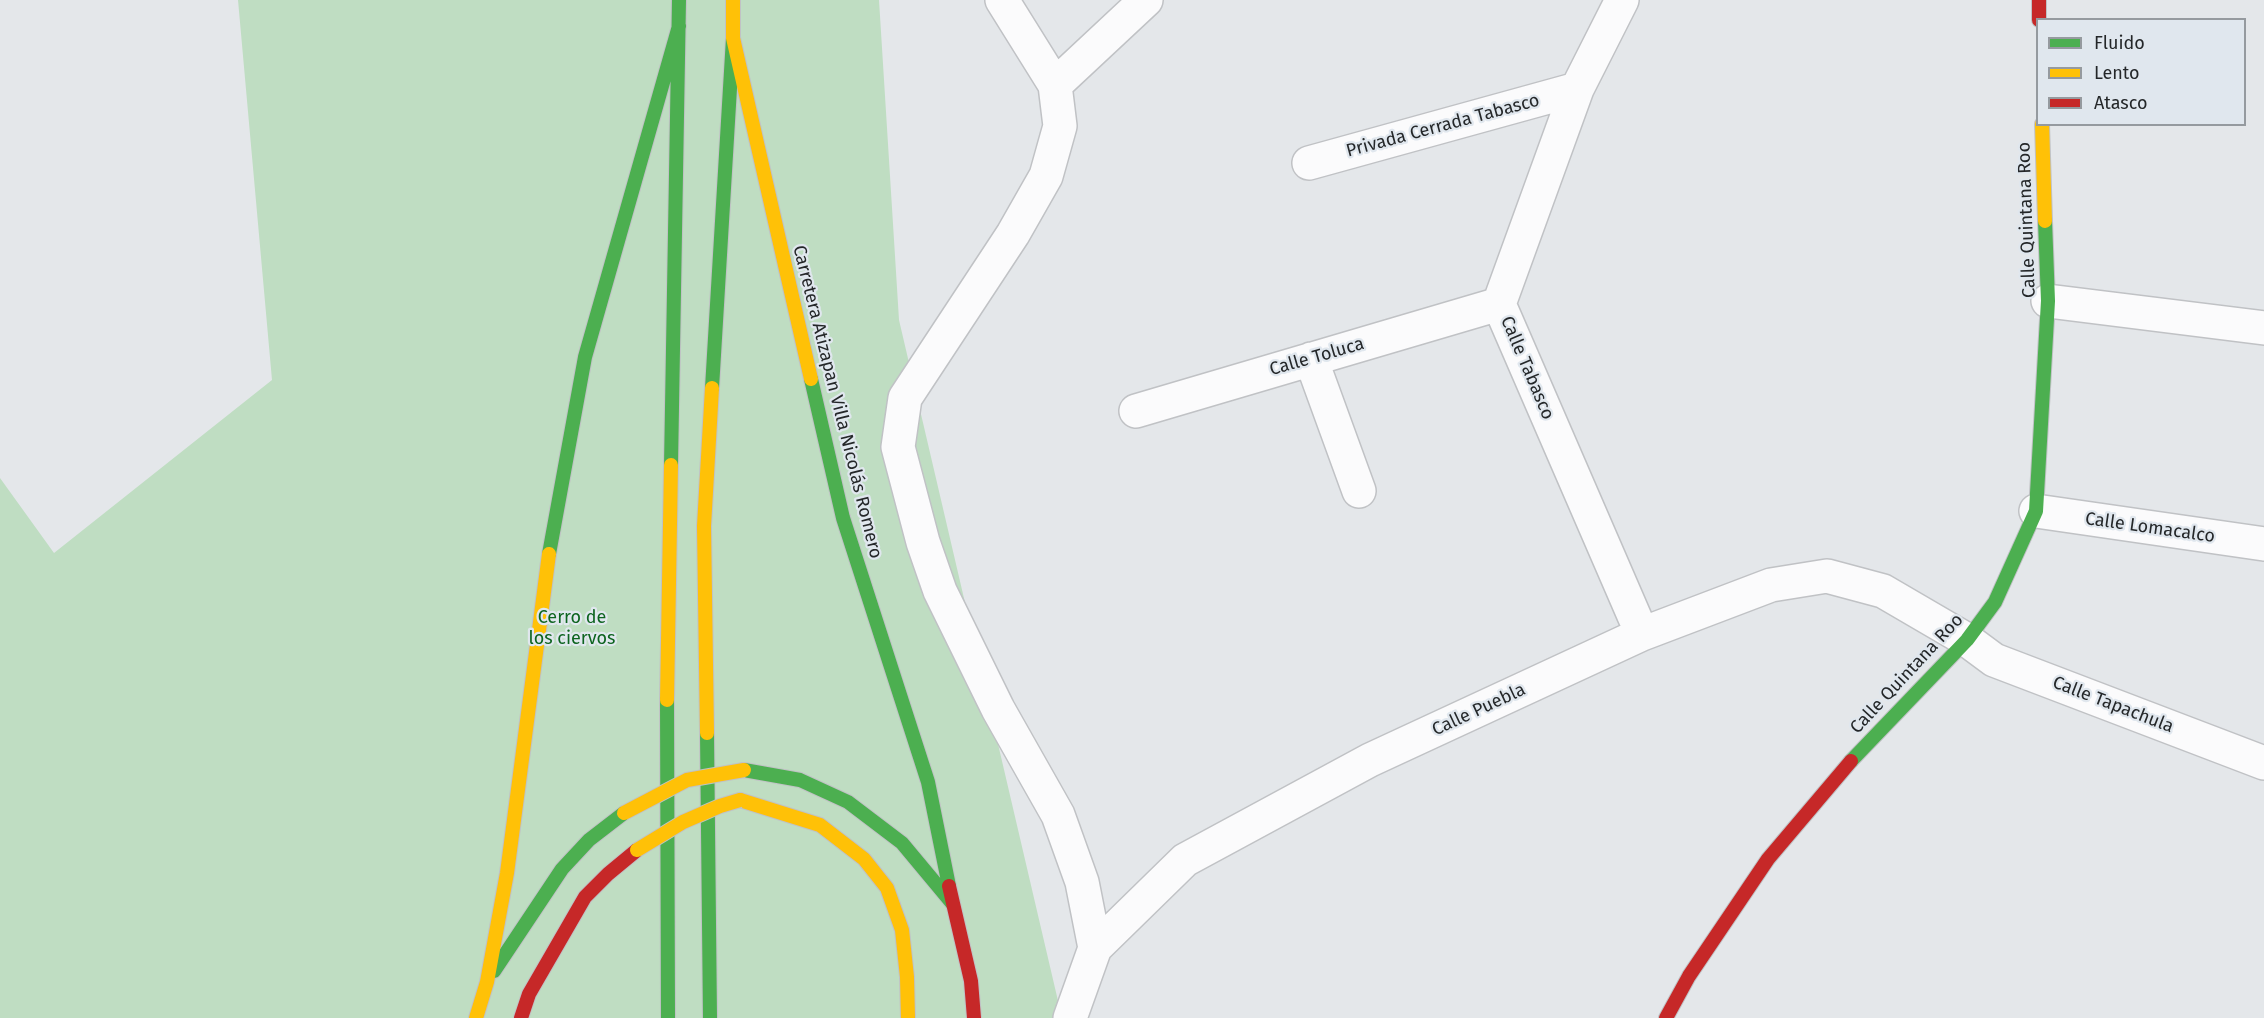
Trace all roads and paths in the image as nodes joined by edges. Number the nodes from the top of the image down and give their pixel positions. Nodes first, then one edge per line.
1 (679, 0) edge
2 (733, 0) edge
3 (1002, 0) edge
4 (1146, 0) edge
5 (1622, 0) edge
6 (2039, 0) edge
7 (2039, 18) edge
8 (679, 26) junction
9 (733, 38) junction
10 (1055, 85) junction
11 (1577, 89) junction
12 (2043, 126) edge
13 (1310, 163) dead end
14 (2048, 301) junction
15 (1499, 304) junction
16 (2264, 328) edge
17 (1311, 359) junction
18 (1136, 411) dead end
19 (1359, 491) dead end
20 (2036, 511) junction
21 (2264, 544) edge
22 (1642, 634) junction
23 (1967, 640) junction
24 (2264, 763) edge
25 (952, 903) junction
26 (1095, 948) junction
27 (487, 982) junction
28 (476, 1018) edge
29 (520, 1018) edge
30 (668, 1018) edge
31 (710, 1018) edge
32 (908, 1018) edge
33 (974, 1018) edge
34 (1070, 1018) edge
35 (1666, 1018) edge

1 - 8 main road
2 - 9 main road, Carretera Atizapan Villa Nicolás Romero
3 - 10 street
4 - 10 street
5 - 11 street, Calle Tabasco
6 - 7 main road
8 - 27 main road
8 - 30 main road
9 - 25 main road, Carretera Atizapan Villa Nicolás Romero
9 - 31 main road
10 - 26 street
11 - 13 street, Privada Cerrada Tabasco
11 - 15 street, Calle Tabasco
12 - 14 main road, Calle Quintana Roo
14 - 16 street
14 - 20 main road, Calle Quintana Roo
15 - 17 street, Calle Toluca
15 - 22 street, Calle Tabasco
17 - 18 street, Calle Toluca
17 - 19 street
20 - 21 street, Calle Lomacalco
20 - 23 main road, Calle Quintana Roo
22 - 23 street, Calle Puebla
22 - 26 street, Calle Puebla
23 - 24 street, Calle Tapachula
23 - 35 main road, Calle Quintana Roo
25 - 27 main road, bridge
25 - 33 main road, Carretera Atizapan Villa Nicolás Romero
26 - 34 street, Calle Puebla
27 - 28 main road
29 - 32 main road, bridge

